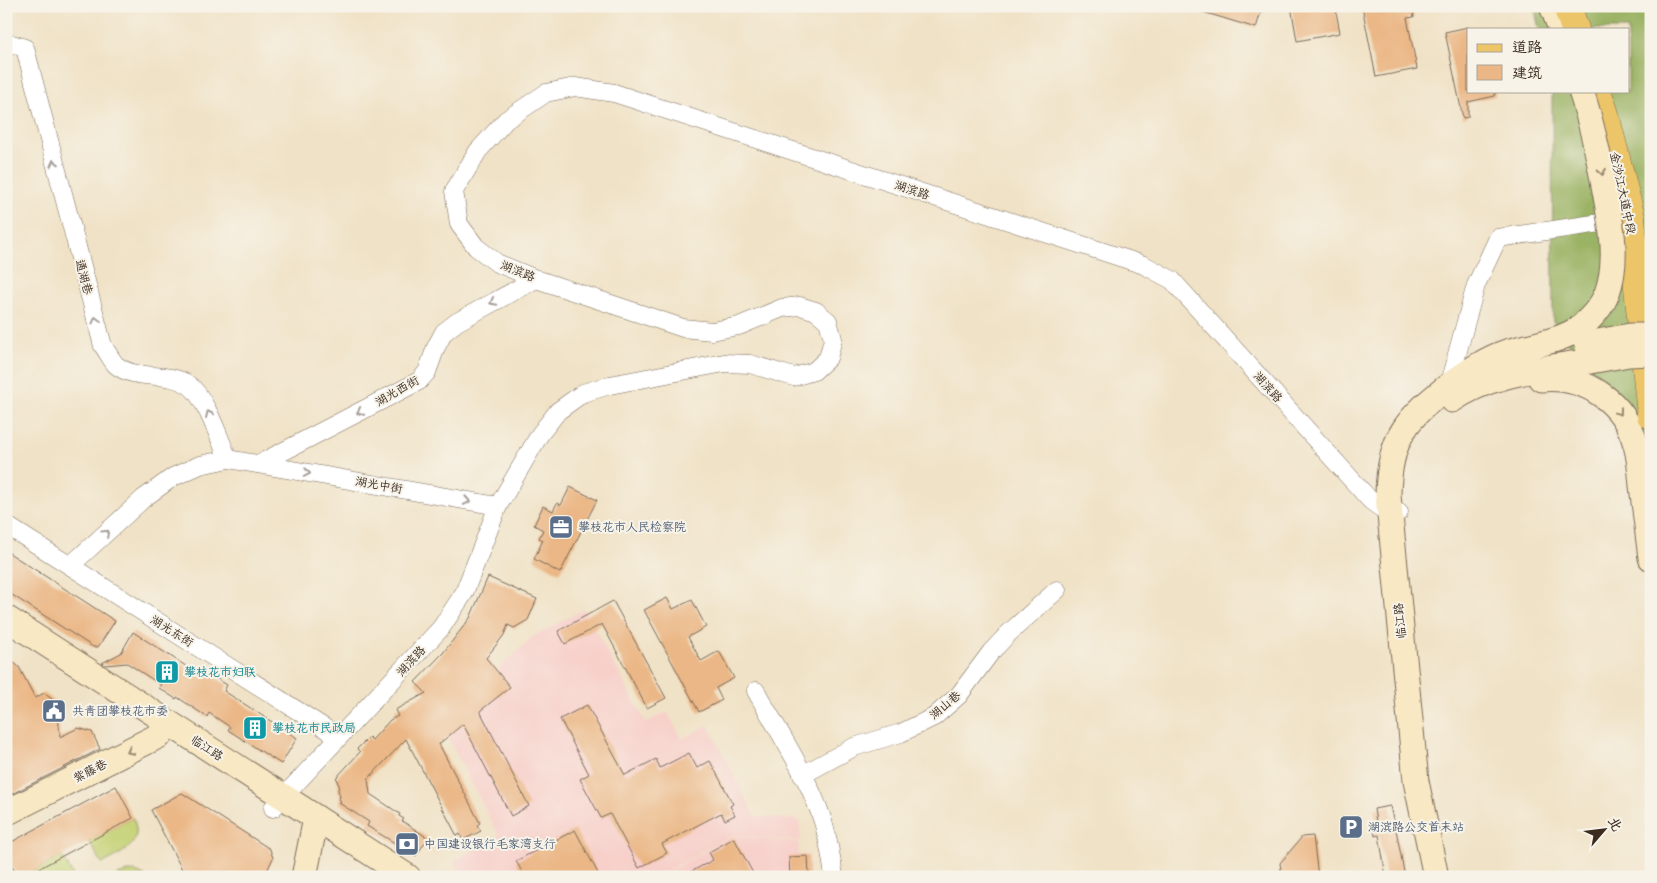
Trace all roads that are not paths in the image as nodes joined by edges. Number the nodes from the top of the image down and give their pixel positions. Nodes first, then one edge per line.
1 (1552, 6) edge
2 (1567, 6) edge
3 (1586, 6) edge
4 (1561, 28) edge
5 (1575, 28) edge
6 (1593, 28) edge
7 (6, 42) edge
8 (1581, 92) edge
9 (1597, 92) edge
10 (1614, 92) edge
11 (1631, 218) junction
12 (1651, 259) edge
13 (536, 279) junction
14 (1651, 336) edge
15 (1651, 353) edge
16 (1584, 354) junction
17 (1455, 390) junction
18 (1651, 415) edge
19 (228, 459) junction
20 (259, 464) junction
21 (498, 506) junction
22 (1395, 512) junction
23 (6, 525) edge
24 (1651, 558) edge
25 (70, 566) junction
26 (1057, 590) dead end
27 (8, 631) edge
28 (756, 690) dead end
29 (164, 729) junction
30 (339, 737) junction
31 (802, 775) junction
32 (278, 803) junction
33 (6, 813) edge
34 (320, 830) junction
35 (304, 877) edge
36 (318, 877) edge
37 (379, 877) edge
38 (408, 877) edge
39 (834, 877) edge
40 (1436, 877) edge
41 (1449, 877) edge

1 - 4 main road
2 - 5 main road
3 - 6 main road
19 -> 7 street, 通湖巷
8 -> 16 main road, bridge
9 - 11 main road, 金沙江大道中段
10 - 12 main road, 金沙江大道中段
11 - 17 street
11 - 18 main road, 金沙江大道中段
13 -> 20 street, 湖光西街
13 - 21 street, 湖滨路
13 - 22 street, 湖滨路
14 - 16 main road, bridge
15 - 16 main road, bridge
16 - 17 main road
16 - 17 main road
16 -> 24 main road
17 - 22 main road, 临江路
19 - 20 street, 湖光中街
25 -> 19 street
20 -> 21 street, 湖光中街
21 - 30 street, 湖滨路
22 - 40 main road, 临江路
22 - 41 main road, 临江路
23 - 25 street, 湖光东街
25 - 30 street, 湖光东街
26 - 31 street, 湖山巷
27 - 29 main road, 临江路
28 - 31 street
29 - 32 main road, 临江路
29 -> 33 main road, 紫藤巷
30 - 32 street, 湖滨路
31 - 39 street
32 - 34 main road, 临江路
34 - 35 main road
34 - 36 main road
34 - 37 main road, 临江路
34 - 38 main road, 临江路

